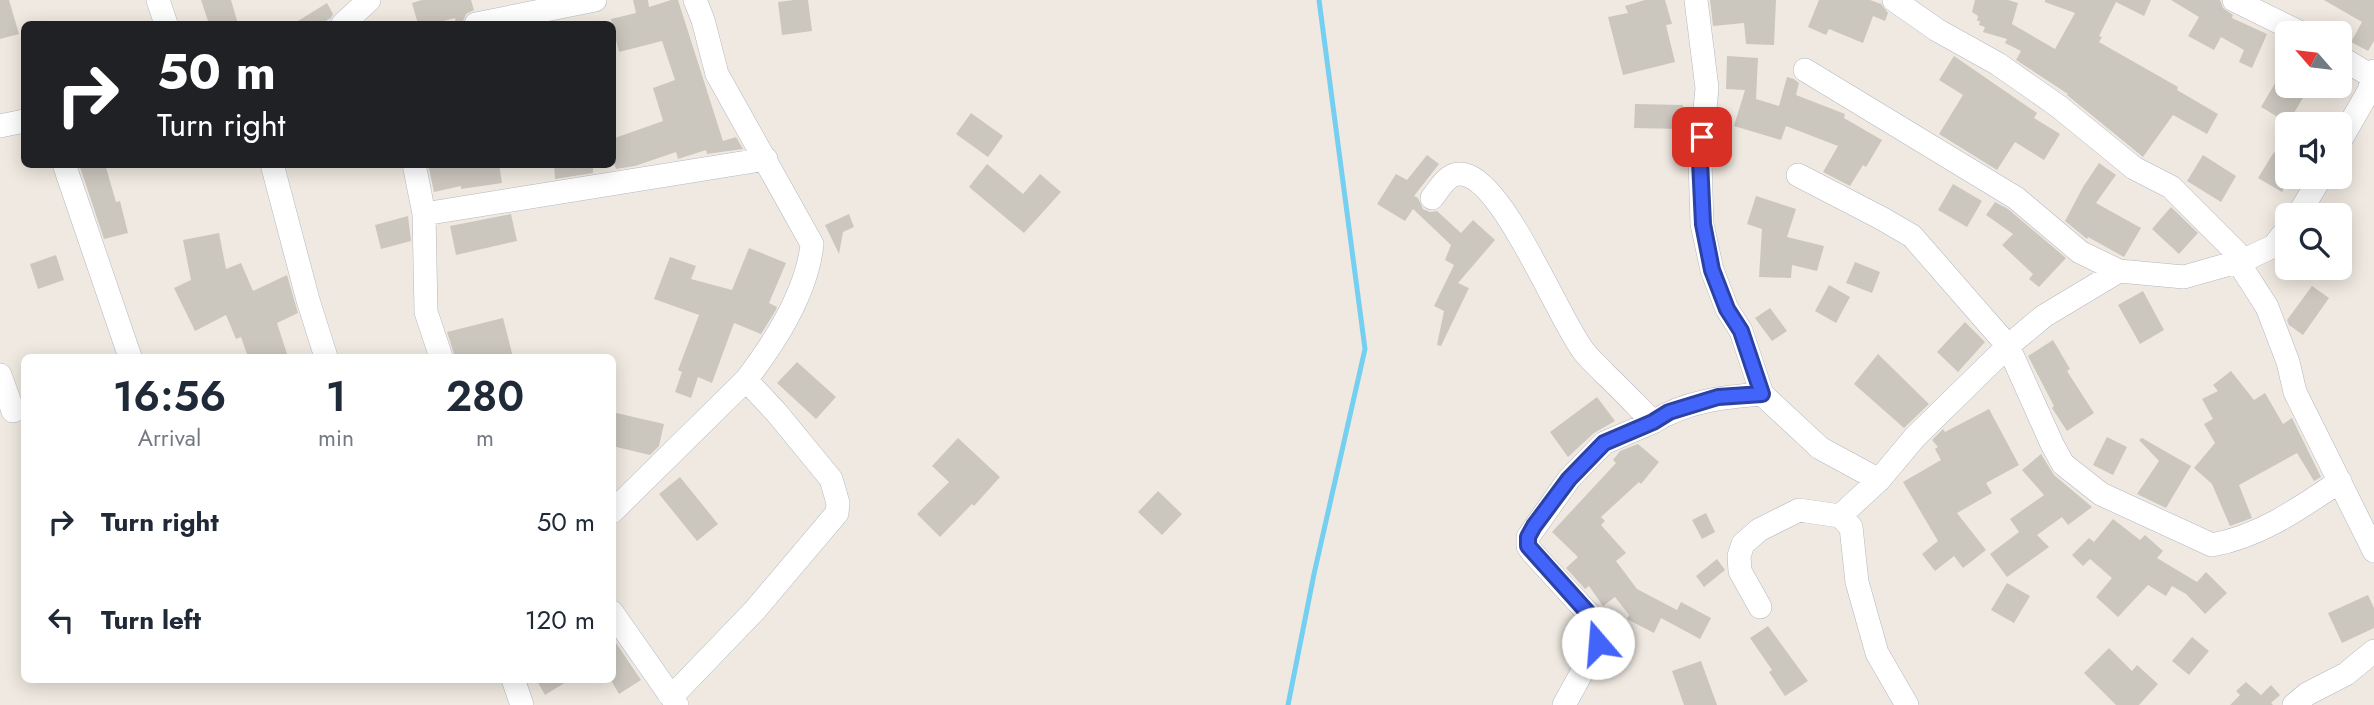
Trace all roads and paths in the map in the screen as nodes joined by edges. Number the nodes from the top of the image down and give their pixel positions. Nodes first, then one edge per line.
1 (158, 0) edge
2 (595, 0) edge
3 (695, 0) edge
4 (1696, 0) edge
5 (1894, 0) edge
6 (2234, 0) edge
7 (165, 21) edge
8 (491, 21) edge
9 (2277, 21) edge
10 (2352, 67) edge
11 (1805, 70) dead end
12 (2372, 83) edge
13 (2352, 119) edge
14 (21, 122) edge
15 (0, 126) edge
16 (766, 159) junction
17 (65, 168) edge
18 (273, 168) edge
19 (415, 168) edge
20 (1798, 175) dead end
21 (1432, 198) dead end
22 (424, 214) junction
23 (2275, 245) edge
24 (2244, 260) junction
25 (2119, 271) junction
26 (2008, 346) junction
27 (129, 354) edge
28 (325, 354) edge
29 (440, 354) edge
30 (0, 375) edge
31 (747, 380) junction
32 (1762, 394) junction
33 (13, 411) dead end
34 (1653, 422) junction
35 (1878, 480) junction
36 (2340, 481) junction
37 (616, 508) edge
38 (1840, 516) junction
39 (2374, 551) edge
40 (1760, 607) dead end
41 (616, 618) edge
42 (2374, 651) edge
43 (514, 683) edge
44 (673, 700) edge
45 (522, 705) edge
46 (1564, 705) edge
47 (1907, 705) edge
48 (2294, 705) edge

1 - 7 street
2 - 8 street
3 - 16 street
4 - 32 street
5 - 24 street
6 - 9 street
10 - 12 street
11 - 25 street
12 - 13 street
14 - 15 street
16 - 22 street
16 - 31 street
17 - 27 street
18 - 28 street
19 - 22 street
20 - 26 street
21 - 34 street
22 - 29 street
23 - 24 street
24 - 25 street
24 - 36 street
25 - 26 street
26 - 35 street
26 - 36 street
30 - 33 street
31 - 37 street
31 - 44 street
32 - 34 street
32 - 35 street
34 - 46 street
35 - 38 street
36 - 39 street
38 - 40 street
38 - 47 street
41 - 44 street
42 - 48 street
43 - 45 street

